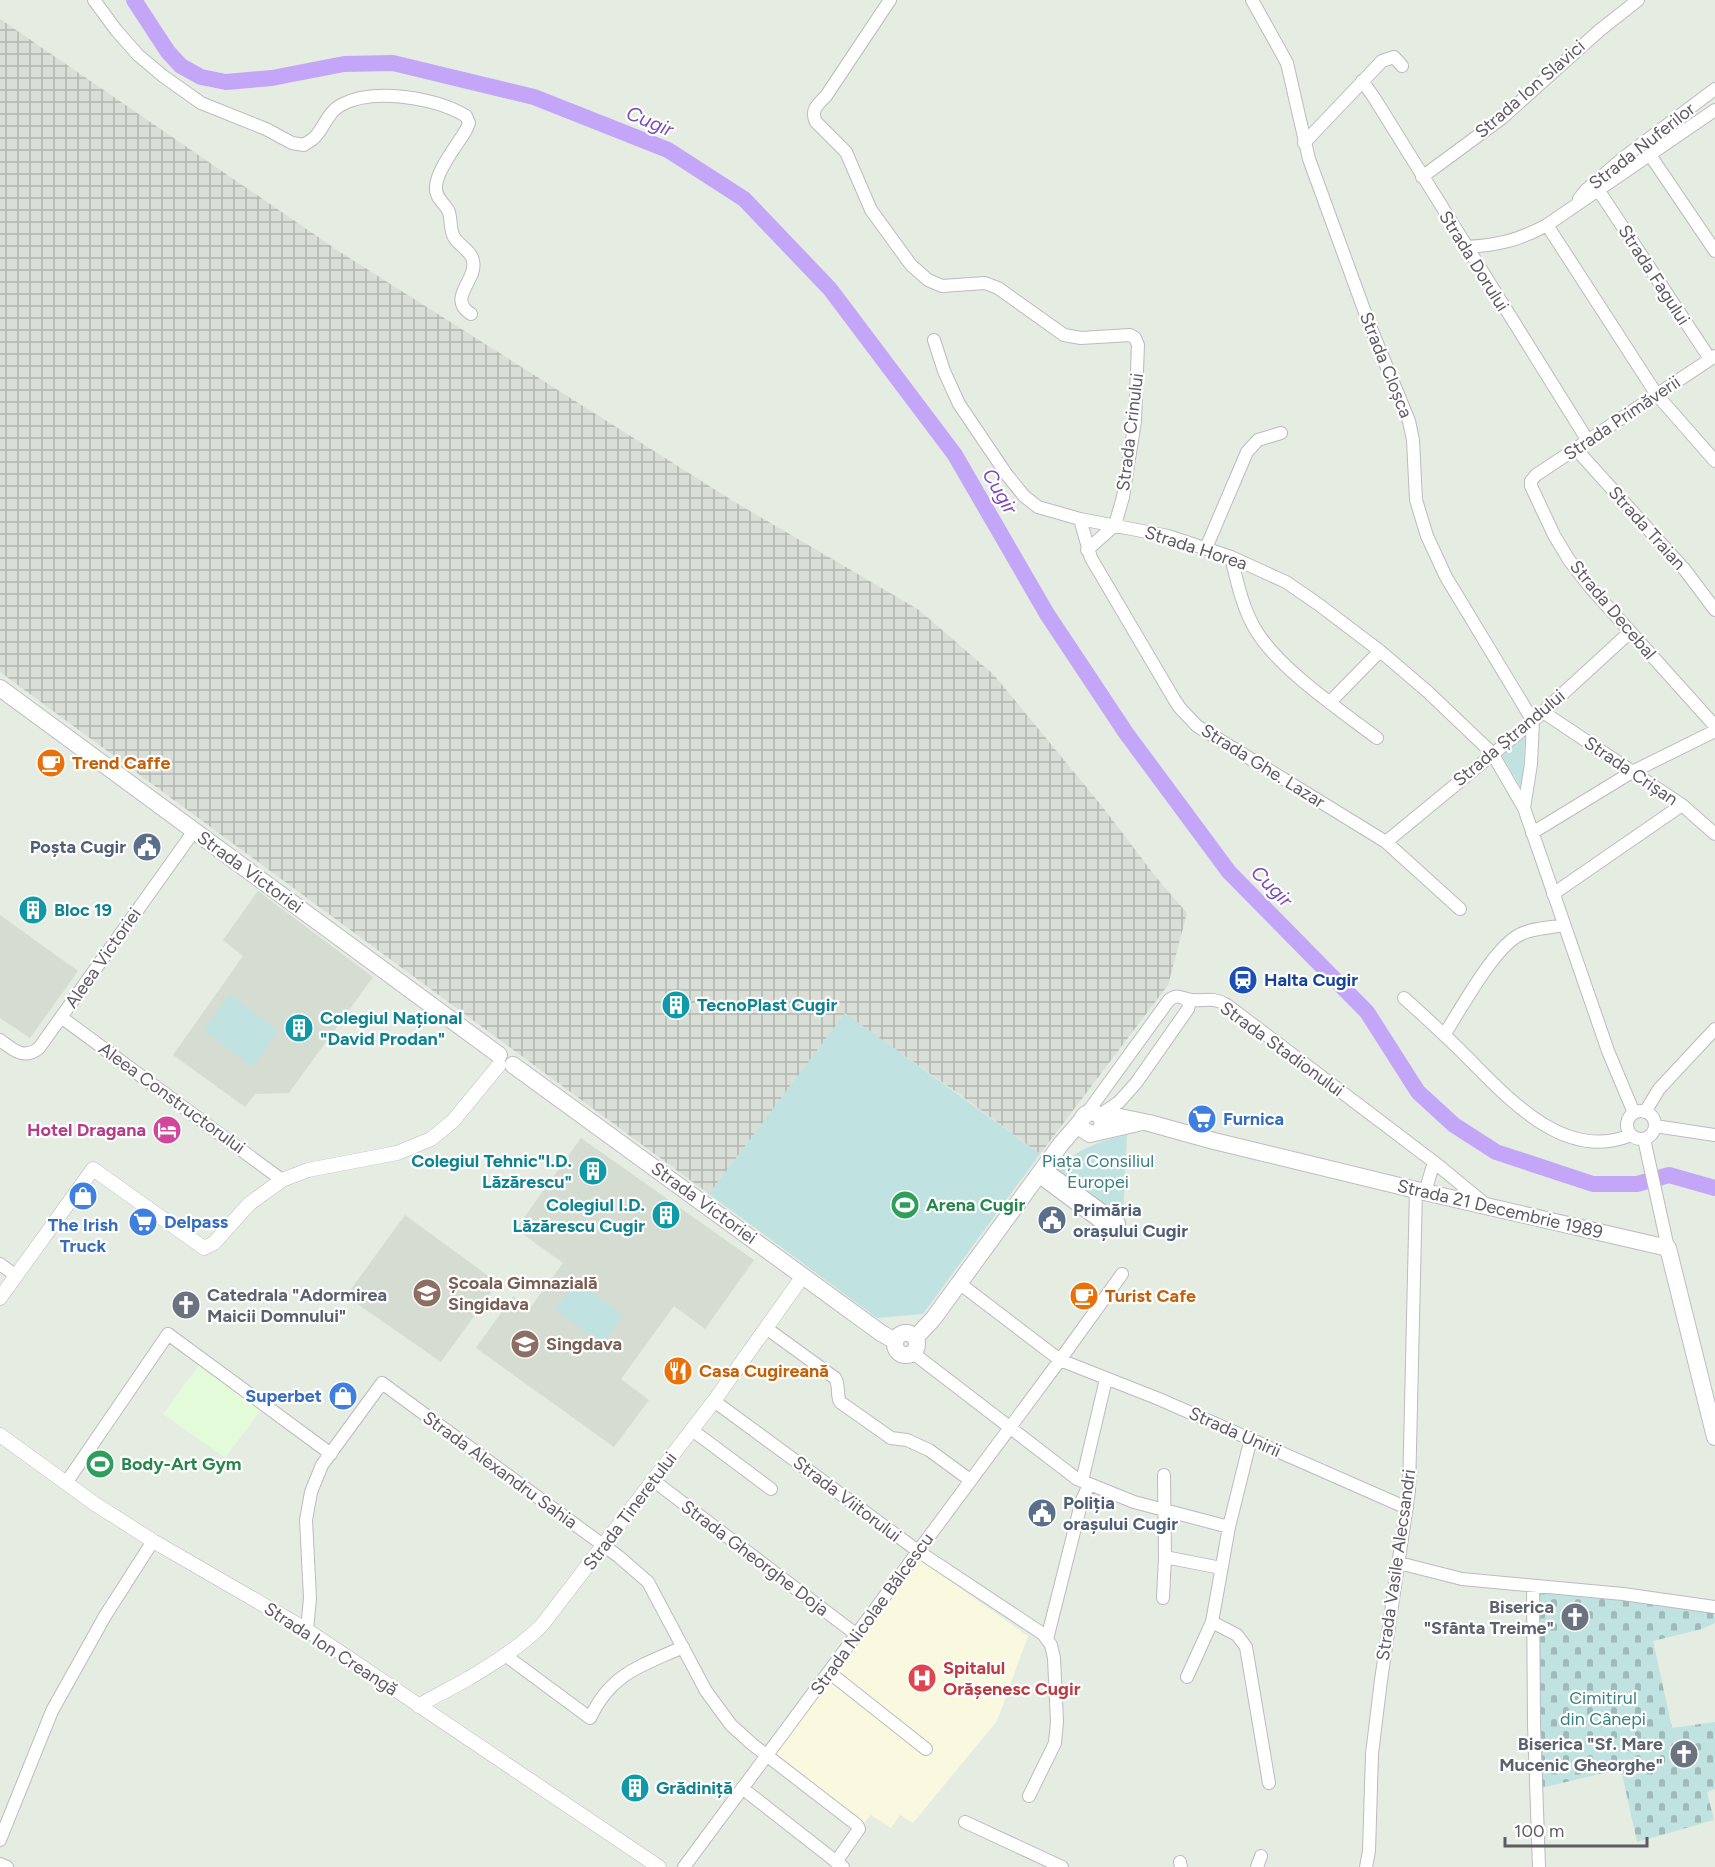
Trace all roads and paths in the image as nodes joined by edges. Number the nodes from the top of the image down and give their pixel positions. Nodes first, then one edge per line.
1 (94, 0) edge
2 (890, 0) edge
3 (1252, 0) edge
4 (1638, 0) edge
5 (1402, 66) dead end
6 (1362, 81) junction
7 (1715, 89) edge
8 (1715, 110) edge
9 (1304, 143) junction
10 (1650, 155) junction
11 (1422, 177) junction
12 (1599, 190) junction
13 (1574, 207) junction
14 (1547, 225) junction
15 (1466, 247) junction
16 (1715, 251) edge
17 (471, 314) dead end
18 (934, 340) dead end
19 (1712, 358) edge
20 (1657, 395) junction
21 (1281, 433) dead end
22 (1588, 441) junction
23 (1576, 449) junction
24 (1715, 461) edge
25 (1531, 481) joint
26 (1080, 519) junction
27 (1115, 525) junction
28 (1206, 548) junction
29 (1087, 550) junction
30 (1231, 557) junction
31 (1715, 610) edge
32 (1630, 632) junction
33 (1380, 651) junction
34 (0, 688) edge
35 (1330, 702) junction
36 (1543, 712) junction
37 (1533, 721) junction
38 (1715, 729) edge
39 (1377, 738) dead end
40 (1492, 753) junction
41 (1632, 772) junction
42 (1682, 805) junction
43 (1524, 808) junction
44 (194, 831) junction
45 (1532, 833) junction
46 (1715, 834) edge
47 (1386, 842) junction
48 (1553, 894) junction
49 (1460, 909) dead end
50 (1564, 925) junction
51 (1404, 998) dead end
52 (1186, 999) junction
53 (62, 1017) junction
54 (1715, 1029) edge
55 (1444, 1035) junction
56 (0, 1040) edge
57 (504, 1062) junction
58 (1640, 1113) junction
59 (1094, 1122) junction
60 (1655, 1126) junction
61 (1631, 1135) junction
62 (1715, 1135) edge
63 (1645, 1144) junction
64 (1434, 1162) junction
65 (1044, 1167) junction
66 (282, 1180) junction
67 (1421, 1191) junction
68 (1486, 1205) junction
69 (1111, 1223) dead end
70 (1668, 1248) junction
71 (0, 1264) edge
72 (1122, 1274) dead end
73 (16, 1276) junction
74 (803, 1276) junction
75 (959, 1283) junction
76 (0, 1298) edge
77 (766, 1328) junction
78 (914, 1346) junction
79 (1060, 1360) junction
80 (1106, 1379) junction
81 (714, 1401) junction
82 (1009, 1428) junction
83 (692, 1430) junction
84 (0, 1435) edge
85 (1715, 1437) edge
86 (1251, 1438) junction
87 (331, 1454) junction
88 (1164, 1475) dead end
89 (970, 1480) junction
90 (654, 1481) junction
91 (66, 1483) junction
92 (1086, 1483) junction
93 (771, 1489) dead end
94 (1407, 1508) junction
95 (1164, 1511) junction
96 (1229, 1527) junction
97 (153, 1541) junction
98 (604, 1546) junction
99 (918, 1551) junction
100 (1166, 1557) junction
101 (1399, 1563) junction
102 (1221, 1568) junction
103 (1533, 1586) junction
104 (1163, 1598) dead end
105 (1715, 1607) edge
106 (1212, 1622) junction
107 (307, 1630) junction
108 (857, 1635) junction
109 (1045, 1636) junction
110 (683, 1647) junction
111 (505, 1655) junction
112 (830, 1672) junction
113 (1187, 1677) dead end
114 (419, 1706) junction
115 (926, 1749) dead end
116 (766, 1755) junction
117 (1269, 1783) dead end
118 (742, 1788) junction
119 (1029, 1796) dead end
120 (965, 1822) dead end
121 (0, 1840) edge
122 (0, 1864) edge
123 (840, 1864) edge
124 (1364, 1866) edge
125 (7, 1867) edge
126 (660, 1867) edge
127 (684, 1867) edge
128 (1062, 1867) edge
129 (1539, 1867) edge

1 - 17 street
2 - 27 street, Strada Crinului
3 - 9 street, Strada Cloșca
4 - 11 street, Strada Ion Slavici
5 - 6 street
6 - 9 street
6 - 11 street, Strada Dorului
7 - 13 street, Strada Nuferilor
8 - 10 street, Strada Nuferilor
9 - 37 street, Strada Cloșca
10 - 12 street, Strada Nuferilor
10 - 16 street
11 - 15 street, Strada Dorului
12 - 13 street, Strada Nuferilor
12 - 19 street, Strada Fagului
13 - 14 street, Strada Nuferilor
14 - 15 street, Strada Nuferilor
14 - 20 street
15 - 22 street, Strada Dorului
18 - 26 street, Strada Horea
19 - 20 street, Strada Primăverii
20 - 22 street, Strada Primăverii
20 - 24 street
21 - 28 street
22 - 23 street, Strada Primăverii
23 - 25 street, Strada Primăverii
23 - 31 street, Strada Traian
25 - 32 street, Strada Decebal
26 - 27 street, Strada Horea
26 - 29 street, Strada Ghe. Lazar
27 - 28 street, Strada Horea
27 - 29 street
28 - 30 street, Strada Horea
29 - 47 street, Strada Ghe. Lazar
30 - 33 street, Strada Horea
30 - 35 street
32 - 36 street, Strada Ștrandului
32 - 38 street, Strada Decebal
33 - 35 street
33 - 40 street, Strada Horea
34 - 44 main road, Strada Victoriei
35 - 39 street
36 - 37 street, Strada Ștrandului
36 - 41 street, Strada Crișan
37 - 40 street, Strada Ștrandului
37 - 43 street
38 - 41 street
40 - 43 street, Strada Horea
40 - 47 street, Strada Ștrandului
41 - 42 street, Strada Crișan
41 - 45 street
42 - 46 street, Strada Crișan
42 - 48 street
43 - 45 street, Strada Horea
44 - 53 street, Aleea Victoriei
44 - 57 main road, Strada Victoriei
45 - 48 street, Strada Horea
47 - 49 street, Strada Ghe. Lazar
48 - 50 street, Strada Horea
50 - 55 street
50 - 58 street, Strada Horea
51 - 55 street
52 - 59 street
52 - 59 street
52 - 64 street, Strada Stadionului
53 - 56 street, Aleea Victoriei
53 - 66 street, Aleea Constructorului
54 - 58 street
55 - 61 street
57 - 66 street
57 - 74 main road, Strada Victoriei
58 - 60 street
58 - 61 street
59 - 65 main road
59 - 67 main road, Strada 21 Decembrie 1989
60 - 62 street
60 - 63 street
61 - 63 street
63 - 70 street
64 - 67 street
64 - 68 street, Strada Stadionului
65 - 69 street
65 - 75 main road
66 - 73 street
67 - 68 main road, Strada 21 Decembrie 1989
67 - 94 street, Strada Vasile Alecsandri
68 - 70 main road, Strada 21 Decembrie 1989
70 - 85 main road
71 - 73 street
72 - 79 street, Strada Nicolae Bălcescu
73 - 76 street
74 - 77 street, Strada Tineretului
74 - 78 main road, Strada Victoriei
75 - 78 main road
75 - 79 street, Strada Unirii
77 - 81 street, Strada Tineretului
77 - 89 street
78 - 82 street
79 - 80 street, Strada Unirii
79 - 82 street, Strada Nicolae Bălcescu
80 - 86 street, Strada Unirii
80 - 92 street
81 - 83 street, Strada Tineretului
81 - 99 street, Strada Viitorului
82 - 89 street, Strada Nicolae Bălcescu
82 - 92 street
83 - 90 street, Strada Tineretului
83 - 93 street
84 - 91 street, Strada Ion Creangă
86 - 94 street, Strada Unirii
86 - 96 street
87 - 91 street
87 - 98 street, Strada Alexandru Sahia
87 - 107 street
88 - 95 street
89 - 99 street, Strada Nicolae Bălcescu
90 - 98 street, Strada Tineretului
90 - 108 street, Strada Gheorghe Doja
91 - 97 street, Strada Ion Creangă
92 - 95 street
92 - 109 street
94 - 101 street, Strada Vasile Alecsandri
95 - 96 street
95 - 100 street
96 - 102 street
97 - 107 street, Strada Ion Creangă
97 - 121 street
98 - 110 street, Strada Alexandru Sahia
98 - 111 street, Strada Tineretului
99 - 108 street, Strada Nicolae Bălcescu
99 - 109 street, Strada Viitorului
100 - 102 street
100 - 104 street
101 - 103 street
101 - 124 street, Strada Vasile Alecsandri
102 - 106 street
103 - 105 street
103 - 129 street
106 - 113 street
106 - 117 street
107 - 114 street, Strada Ion Creangă
108 - 112 street, Strada Nicolae Bălcescu
109 - 119 street
110 - 111 street
110 - 116 street, Strada Alexandru Sahia
111 - 114 street, Strada Tineretului
112 - 115 street
112 - 116 street, Strada Nicolae Bălcescu
114 - 126 street, Strada Ion Creangă
116 - 118 street, Strada Nicolae Bălcescu
116 - 123 street, Strada Alexandru Sahia
118 - 123 street
118 - 127 street, Strada Nicolae Bălcescu
120 - 128 street
122 - 125 street

